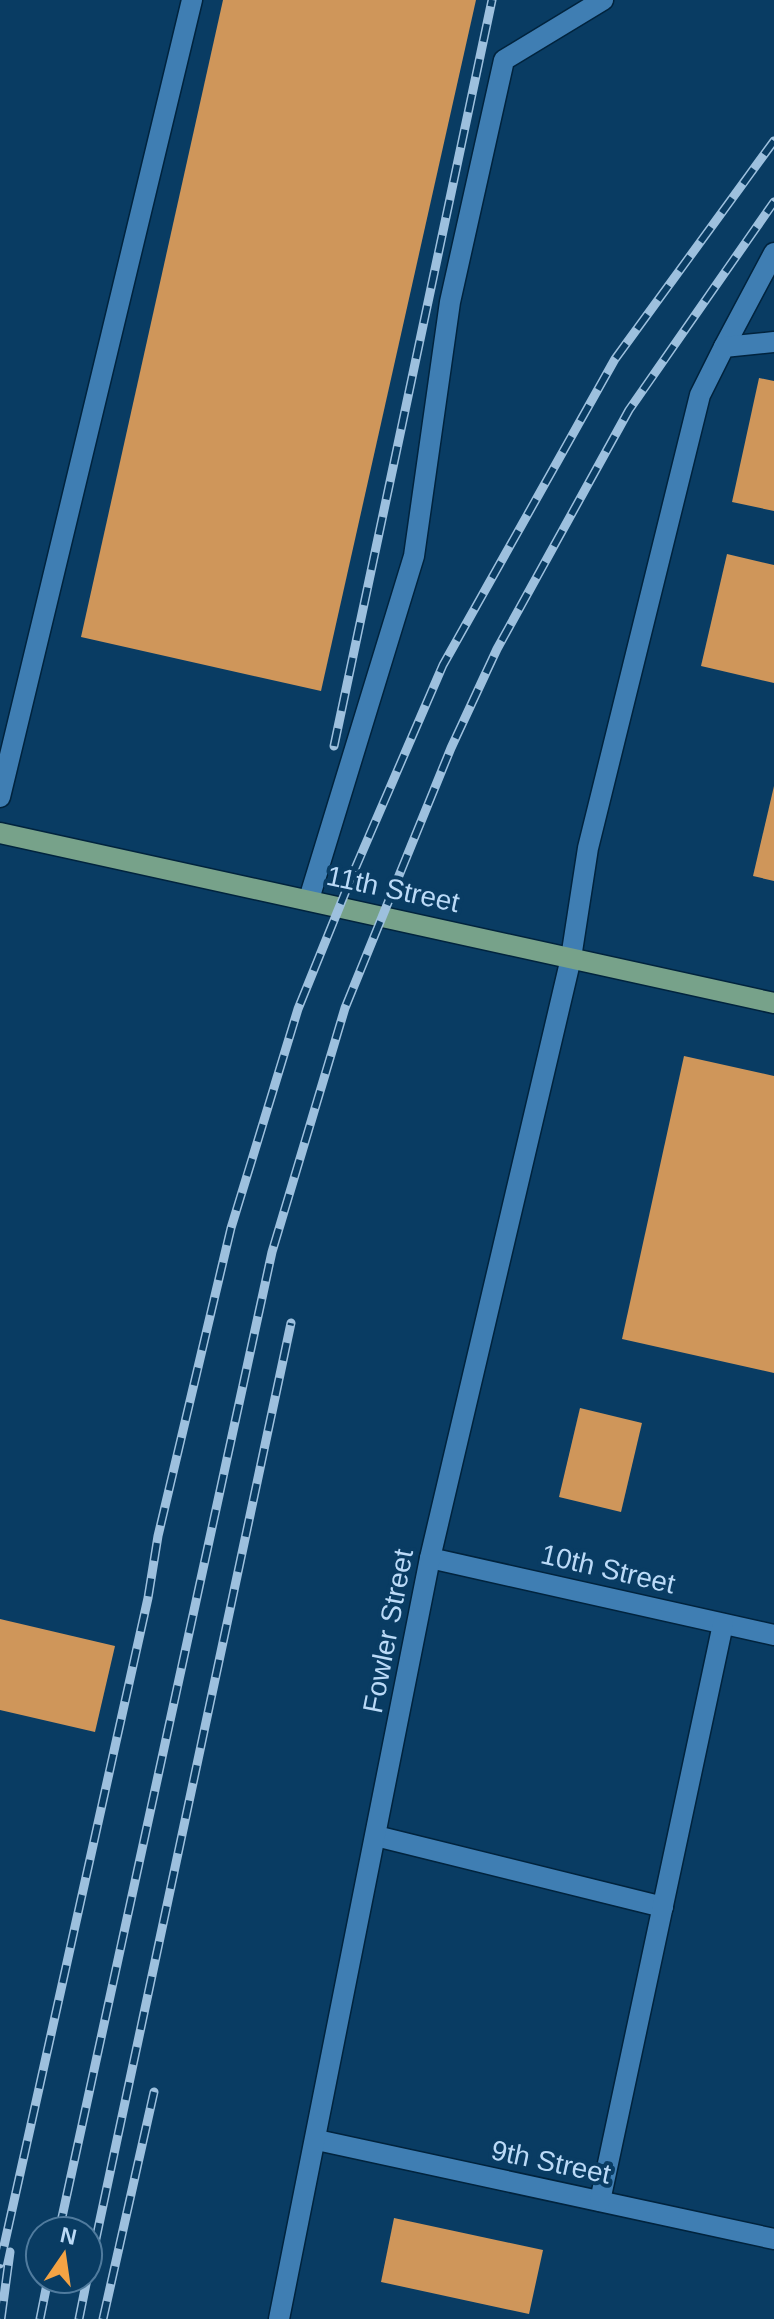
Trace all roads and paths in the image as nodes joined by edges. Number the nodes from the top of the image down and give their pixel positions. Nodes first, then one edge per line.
1 (192, 0) edge
2 (603, 0) edge
3 (774, 253) edge
4 (774, 342) edge
5 (724, 347) junction
6 (0, 797) edge
7 (0, 833) edge
8 (309, 899) junction
9 (571, 958) junction
10 (774, 1003) edge
11 (430, 1558) junction
12 (723, 1624) junction
13 (774, 1635) edge
14 (376, 1836) junction
15 (663, 1907) junction
16 (317, 2140) junction
17 (600, 2201) junction
18 (774, 2239) edge
19 (279, 2319) edge

1 - 6 street
2 - 8 street
3 - 5 street, Fowler Street
4 - 5 street
5 - 9 street, Fowler Street
7 - 8 main road, 11th Street
8 - 9 main road, 11th Street
9 - 10 main road, 11th Street
9 - 11 street, Fowler Street
11 - 12 street, 10th Street
11 - 14 street, Fowler Street
12 - 13 street, 10th Street
12 - 15 street
14 - 15 street
14 - 16 street, Fowler Street
15 - 17 street
16 - 17 street, 9th Street
16 - 19 street, Fowler Street
17 - 18 street, 9th Street

